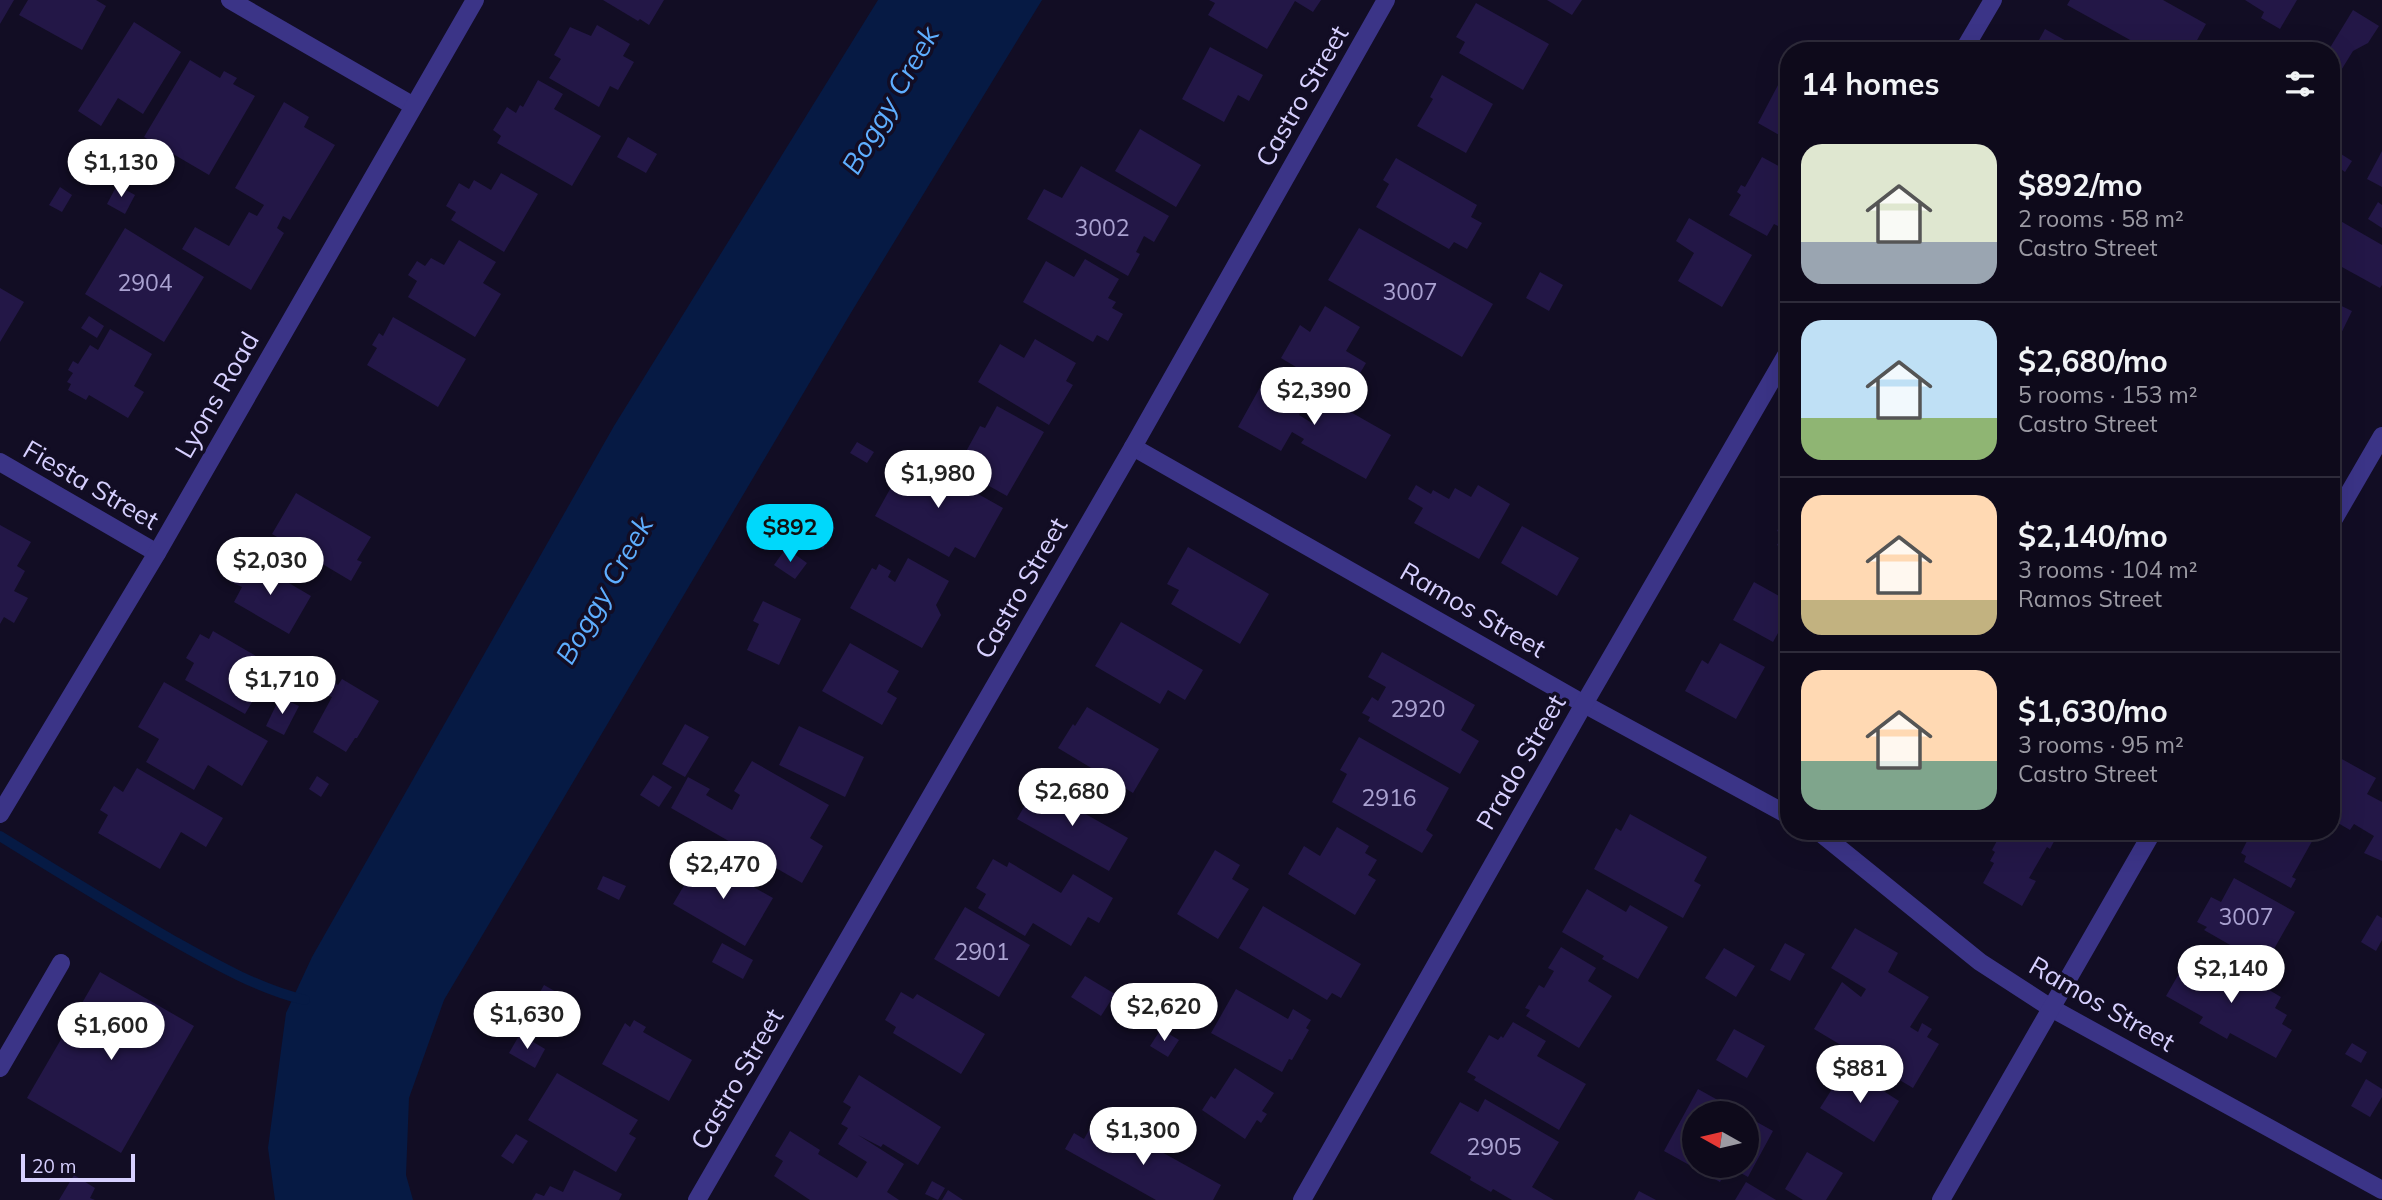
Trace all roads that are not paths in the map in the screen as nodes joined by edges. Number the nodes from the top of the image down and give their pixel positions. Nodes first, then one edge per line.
1 (230, 0) edge
2 (475, 0) edge
3 (1386, 0) edge
4 (1993, 0) edge
5 (1968, 42) edge
6 (412, 105) junction
7 (1780, 366) edge
8 (2382, 436) edge
9 (1133, 447) junction
10 (0, 462) edge
11 (2340, 508) edge
12 (157, 553) junction
13 (1584, 704) junction
14 (1780, 811) edge
15 (0, 814) edge
16 (1829, 840) edge
17 (2148, 840) edge
18 (61, 963) dead end
19 (2051, 1008) junction
20 (0, 1068) edge
21 (2382, 1190) edge
22 (697, 1200) edge
23 (1302, 1200) edge
24 (1941, 1200) edge

1 - 6 street
2 - 6 street, Lyons Road
3 - 9 street, Castro Street
4 - 5 street
6 - 12 street, Lyons Road
7 - 13 street, Prado Street
8 - 11 street
9 - 13 street, Ramos Street
9 - 22 street, Castro Street
10 - 12 street, Fiesta Street
12 - 15 street, Lyons Road
13 - 14 street, Ramos Street
13 - 23 street, Prado Street
16 - 19 street, Ramos Street
17 - 19 street
18 - 20 street
19 - 21 street, Ramos Street
19 - 24 street

